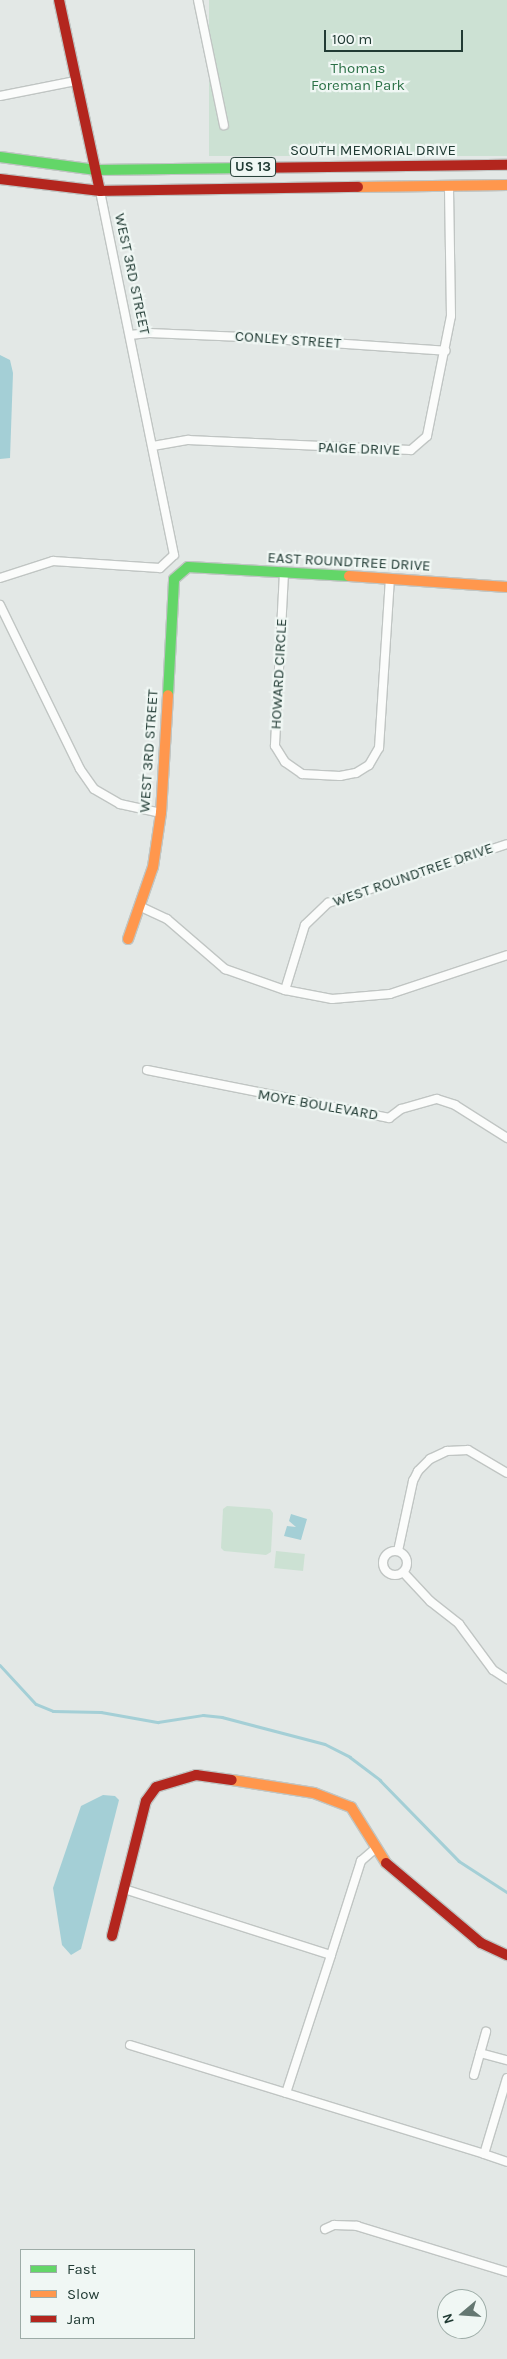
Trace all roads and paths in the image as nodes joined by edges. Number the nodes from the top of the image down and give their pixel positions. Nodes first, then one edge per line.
1 (59, 0) edge
2 (198, 0) edge
3 (76, 81) junction
4 (0, 96) edge
5 (224, 125) dead end
6 (0, 157) edge
7 (507, 165) edge
8 (96, 170) junction
9 (0, 179) edge
10 (449, 185) junction
11 (507, 185) edge
12 (100, 191) junction
13 (130, 335) junction
14 (446, 351) junction
15 (153, 446) junction
16 (188, 567) joint
17 (284, 573) junction
18 (0, 578) edge
19 (390, 580) junction
20 (507, 587) edge
21 (0, 605) edge
22 (160, 812) junction
23 (507, 845) edge
24 (139, 906) junction
25 (128, 938) dead end
26 (507, 955) edge
27 (285, 990) junction
28 (148, 1070) dead end
29 (507, 1138) edge
30 (507, 1473) edge
31 (398, 1551) junction
32 (403, 1572) junction
33 (507, 1679) edge
34 (375, 1849) junction
35 (124, 1889) junction
36 (112, 1936) dead end
37 (331, 1955) junction
38 (507, 1955) edge
39 (486, 2032) dead end
40 (130, 2044) dead end
41 (480, 2053) junction
42 (507, 2060) edge
43 (474, 2074) dead end
44 (507, 2078) edge
45 (286, 2093) junction
46 (484, 2154) junction
47 (507, 2162) edge
48 (325, 2229) dead end
49 (507, 2272) edge

1 - 3 street, WEST 3RD STREET
2 - 5 street
3 - 4 street
3 - 8 street, WEST 3RD STREET
6 - 8 street, SOUTH MEMORIAL DRIVE / US 13
7 - 8 street, SOUTH MEMORIAL DRIVE / US 13
8 - 12 street, WEST 3RD STREET
9 - 12 street, US 13
10 - 11 street, US 13
10 - 12 street, US 13
10 - 14 street, PAIGE DRIVE
12 - 13 street, WEST 3RD STREET
13 - 14 street, CONLEY STREET
13 - 15 street, WEST 3RD STREET
14 - 15 street, PAIGE DRIVE
15 - 18 street, WEST 3RD STREET
16 - 17 street, EAST ROUNDTREE DRIVE
16 - 22 street, WEST 3RD STREET
17 - 19 street, EAST ROUNDTREE DRIVE
17 - 19 street, HOWARD CIRCLE
19 - 20 street, EAST ROUNDTREE DRIVE
21 - 22 street
22 - 24 street, WEST 3RD STREET
23 - 27 street, WEST ROUNDTREE DRIVE
24 - 25 street, WEST 3RD STREET
24 - 27 street
26 - 27 street
28 - 29 street, MOYE BOULEVARD
30 - 31 street
31 - 32 street
31 - 32 street
32 - 33 street
34 - 35 street
34 - 37 street
34 - 38 street
35 - 36 street
35 - 37 street
37 - 45 street
39 - 41 street
40 - 45 street
41 - 42 street
41 - 43 street
44 - 46 street
45 - 46 street
46 - 47 street
48 - 49 street

